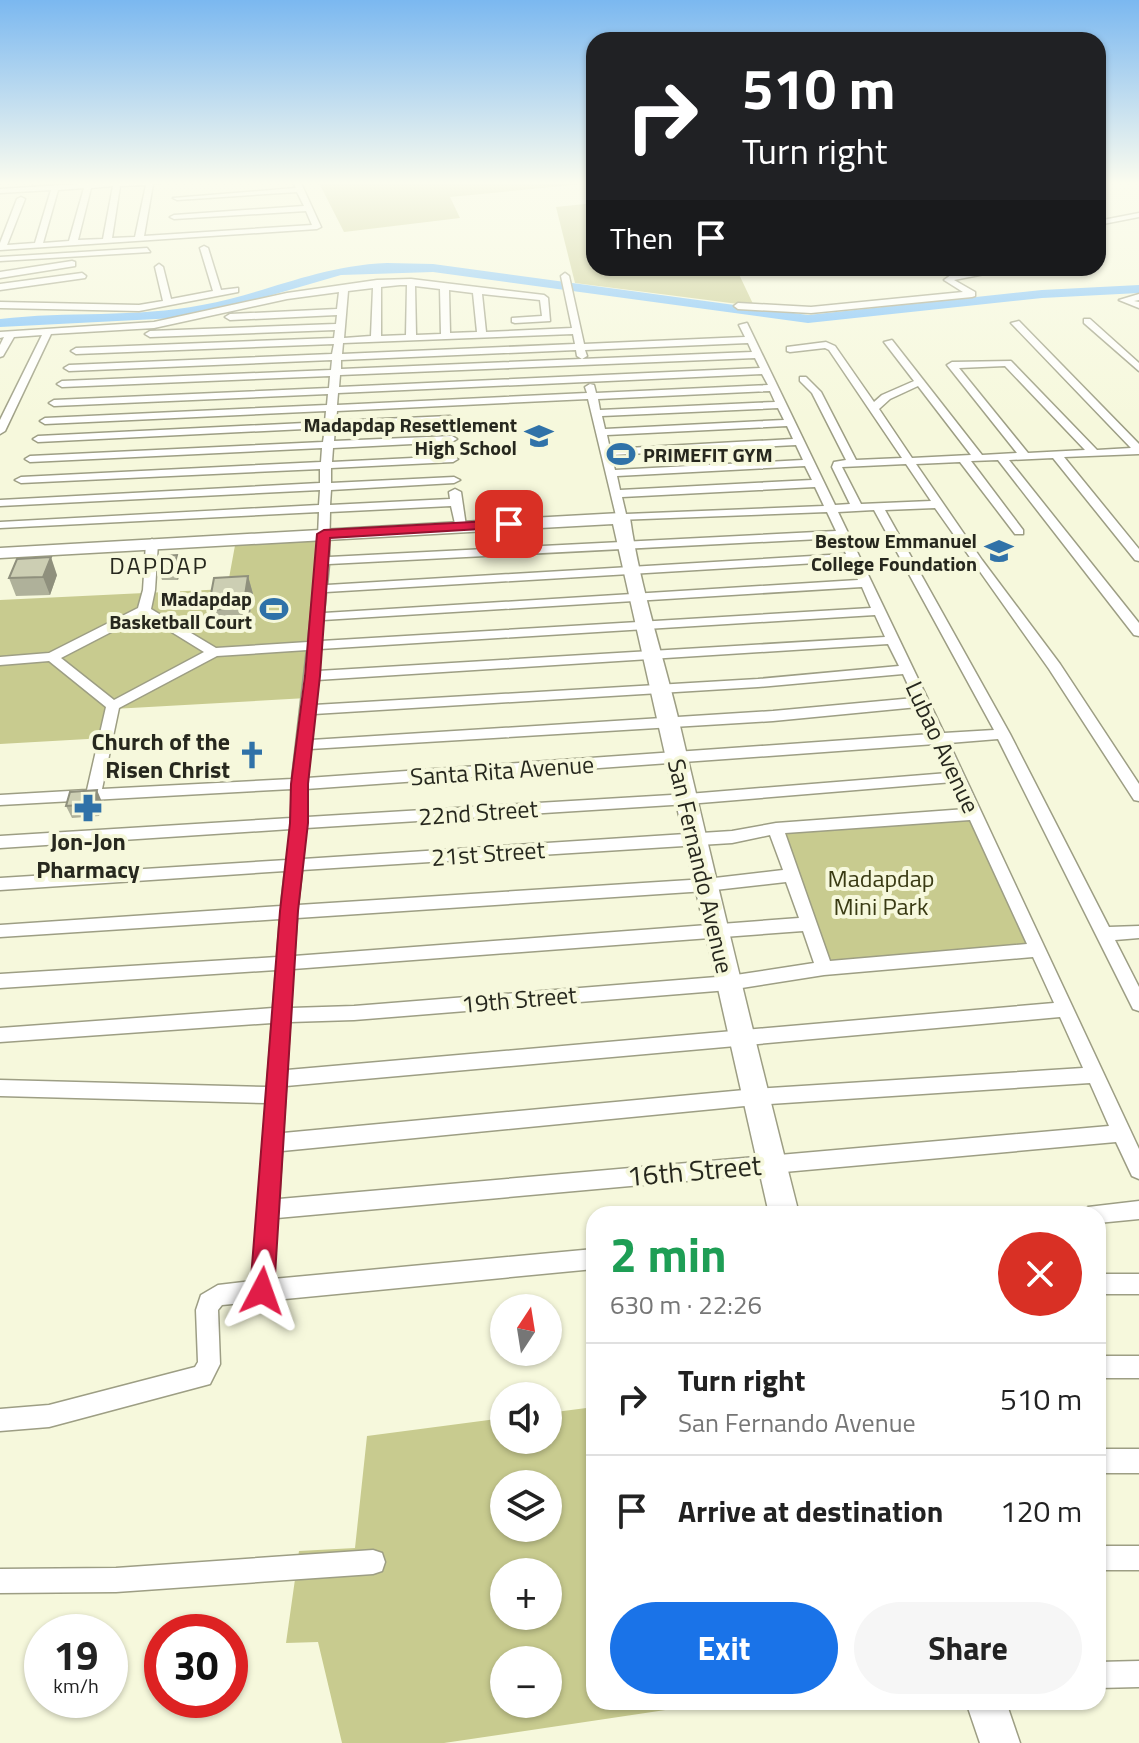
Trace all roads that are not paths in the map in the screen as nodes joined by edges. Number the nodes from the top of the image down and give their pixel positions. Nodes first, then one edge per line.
1 (82, 262) edge
2 (208, 262) edge
3 (159, 267) dead end
4 (0, 275) edge
5 (565, 276) dead end
6 (955, 276) edge
7 (48, 281) junction
8 (411, 282) junction
9 (377, 283) junction
10 (14, 286) junction
11 (444, 286) junction
12 (0, 287) edge
13 (344, 287) junction
14 (477, 289) junction
15 (235, 290) dead end
16 (218, 293) junction
17 (305, 293) junction
18 (511, 293) junction
19 (1139, 297) edge
20 (274, 300) junction
21 (11, 304) junction
22 (44, 304) junction
23 (168, 304) junction
24 (0, 305) edge
25 (1139, 305) edge
26 (78, 306) junction
27 (738, 306) dead end
28 (305, 313) junction
29 (272, 315) junction
30 (197, 318) junction
31 (515, 320) junction
32 (1087, 321) dead end
33 (1016, 323) dead end
34 (744, 325) dead end
35 (712, 330) dead end
36 (577, 331) junction
37 (48, 332) junction
38 (82, 333) junction
39 (518, 334) junction
40 (5, 335) edge
41 (482, 335) junction
42 (446, 337) junction
43 (411, 338) junction
44 (376, 340) junction
45 (750, 340) junction
46 (717, 341) junction
47 (338, 342) junction
48 (889, 342) dead end
49 (580, 347) junction
50 (790, 349) dead end
51 (76, 351) junction
52 (0, 354) edge
53 (758, 355) junction
54 (584, 363) junction
55 (69, 368) junction
56 (1139, 368) edge
57 (765, 371) junction
58 (803, 379) dead end
59 (588, 380) junction
60 (918, 383) junction
61 (62, 384) junction
62 (774, 388) junction
63 (334, 390) junction
64 (592, 396) junction
65 (450, 402) junction
66 (54, 403) junction
67 (781, 405) junction
68 (332, 407) junction
69 (873, 409) junction
70 (597, 413) junction
71 (450, 419) junction
72 (45, 421) junction
73 (791, 423) junction
74 (330, 426) junction
75 (0, 431) edge
76 (601, 432) junction
77 (38, 439) junction
78 (452, 439) junction
79 (799, 442) junction
80 (328, 446) junction
81 (1139, 450) edge
82 (605, 452) junction
83 (1094, 453) junction
84 (1056, 455) junction
85 (1025, 456) junction
86 (978, 457) junction
87 (963, 458) junction
88 (1002, 458) junction
89 (30, 459) junction
90 (453, 459) junction
91 (907, 460) junction
92 (852, 462) junction
93 (810, 463) junction
94 (326, 465) junction
95 (611, 473) junction
96 (21, 480) junction
97 (454, 480) junction
98 (818, 483) junction
99 (325, 487) junction
100 (617, 494) junction
101 (5, 502) edge
102 (456, 502) junction
103 (938, 504) junction
104 (856, 506) junction
105 (878, 507) junction
106 (323, 508) junction
107 (829, 508) junction
108 (621, 518) junction
109 (0, 525) edge
110 (460, 526) junction
111 (1019, 532) dead end
112 (324, 534) junction
113 (842, 534) junction
114 (152, 543) junction
115 (0, 553) edge
116 (854, 557) junction
117 (1139, 557) edge
118 (629, 558) junction
119 (323, 561) junction
120 (866, 583) junction
121 (320, 589) junction
122 (638, 597) junction
123 (144, 610) junction
124 (878, 611) junction
125 (317, 617) junction
126 (646, 625) junction
127 (1139, 632) edge
128 (893, 640) junction
129 (315, 646) junction
130 (214, 652) junction
131 (654, 656) junction
132 (52, 657) junction
133 (0, 661) edge
134 (906, 670) junction
135 (312, 676) junction
136 (661, 688) junction
137 (922, 702) junction
138 (113, 706) junction
139 (308, 710) junction
140 (667, 721) junction
141 (1003, 734) junction
142 (937, 738) junction
143 (305, 745) junction
144 (676, 758) junction
145 (957, 777) junction
146 (299, 784) junction
147 (93, 795) junction
148 (1139, 796) edge
149 (688, 799) junction
150 (0, 800) edge
151 (974, 814) junction
152 (299, 823) junction
153 (776, 828) junction
154 (695, 840) junction
155 (0, 842) edge
156 (293, 866) junction
157 (793, 875) junction
158 (0, 884) edge
159 (706, 885) junction
160 (289, 911) junction
161 (807, 924) junction
162 (0, 931) edge
163 (716, 932) junction
164 (1139, 932) edge
165 (1104, 934) junction
166 (1036, 950) junction
167 (287, 963) junction
168 (824, 968) junction
169 (0, 981) edge
170 (729, 983) junction
171 (1139, 1004) edge
172 (1066, 1009) junction
173 (282, 1015) junction
174 (0, 1035) edge
175 (740, 1037) junction
176 (1093, 1075) junction
177 (277, 1087) junction
178 (0, 1088) edge
179 (755, 1097) junction
180 (1121, 1133) junction
181 (273, 1143) junction
182 (772, 1163) junction
183 (1139, 1170) edge
184 (782, 1206) edge
185 (268, 1209) junction
186 (1139, 1210) edge
187 (1106, 1213) edge
188 (586, 1260) edge
189 (1106, 1284) edge
190 (1139, 1284) edge
191 (262, 1291) junction
192 (1106, 1367) edge
193 (1139, 1367) edge
194 (0, 1420) edge
195 (1106, 1461) edge
196 (1139, 1461) edge
197 (1106, 1558) edge
198 (1139, 1558) edge
199 (373, 1562) dead end
200 (0, 1581) edge
201 (1139, 1674) edge
202 (1106, 1675) edge
203 (989, 1710) edge
204 (1000, 1743) edge

1 - 4 street
2 - 16 street
3 - 23 street
5 - 36 street, San Fernando Avenue
6 - 27 street
7 - 10 street
7 - 22 street
7 - 26 street
8 - 9 street
8 - 11 street
8 - 43 street
9 - 13 street
9 - 44 street
10 - 12 street
10 - 21 street
11 - 14 street
11 - 42 street
13 - 17 street
13 - 47 street
14 - 18 street
14 - 41 street
15 - 16 street
16 - 23 street
17 - 20 street
17 - 28 street
18 - 31 street
18 - 31 street
19 - 25 street
20 - 29 street
20 - 30 street
21 - 22 street
21 - 24 street
22 - 26 street
23 - 26 street
28 - 29 street
28 - 47 street
29 - 30 street
30 - 38 street
31 - 39 street
32 - 56 street
33 - 81 street
34 - 45 street, Lubao Avenue
35 - 46 street
36 - 39 street
36 - 49 street, San Fernando Avenue
37 - 38 street
37 - 40 street
37 - 75 street
38 - 47 street
38 - 51 street
39 - 41 street
40 - 52 street
41 - 42 street
42 - 43 street
43 - 44 street
44 - 47 street
45 - 46 street
45 - 53 street, Lubao Avenue
46 - 49 street
47 - 49 street
47 - 51 street
47 - 54 street
47 - 55 street
47 - 61 street
47 - 63 street
48 - 60 street
49 - 54 street, San Fernando Avenue
50 - 69 street
51 - 55 street
53 - 54 street
53 - 57 street, Lubao Avenue
54 - 59 street, San Fernando Avenue
55 - 61 street
57 - 59 street
57 - 62 street, Lubao Avenue
58 - 92 street
59 - 63 street
59 - 64 street, San Fernando Avenue
60 - 69 street
60 - 86 street
61 - 66 street
62 - 64 street
62 - 67 street, Lubao Avenue
63 - 66 street
63 - 68 street
64 - 65 street
64 - 70 street, San Fernando Avenue
65 - 68 street
65 - 71 street
66 - 72 street
67 - 70 street
67 - 73 street, Lubao Avenue
68 - 72 street
68 - 74 street
69 - 91 street
70 - 76 street, San Fernando Avenue
71 - 74 street
71 - 78 street
72 - 77 street
73 - 76 street
73 - 79 street, Lubao Avenue
74 - 77 street
74 - 80 street
76 - 82 street, San Fernando Avenue
77 - 89 street
78 - 80 street
78 - 90 street
79 - 82 street
79 - 93 street, Lubao Avenue
80 - 89 street
80 - 94 street
81 - 83 street
82 - 95 street, San Fernando Avenue
83 - 84 street
83 - 85 street
84 - 85 street
84 - 117 street
85 - 88 street
86 - 87 street
86 - 88 street
87 - 91 street
87 - 111 street
88 - 127 street
89 - 96 street
90 - 94 street
90 - 97 street
91 - 92 street
91 - 103 street
92 - 104 street
93 - 95 street
93 - 98 street, Lubao Avenue
94 - 96 street
94 - 99 street
95 - 100 street, San Fernando Avenue
96 - 101 street
97 - 99 street
97 - 102 street
98 - 100 street
98 - 107 street, Lubao Avenue
99 - 101 street
99 - 106 street
100 - 108 street, San Fernando Avenue
101 - 109 street
102 - 106 street
102 - 110 street
103 - 105 street
103 - 148 street
104 - 105 street
104 - 107 street
105 - 141 street
106 - 109 street
106 - 112 street
107 - 108 street
107 - 113 street, Lubao Avenue
108 - 110 main road
108 - 118 main road, San Fernando Avenue
110 - 112 main road
112 - 114 main road
112 - 119 street
113 - 116 street, Lubao Avenue
113 - 118 street
114 - 115 main road
114 - 123 street
116 - 118 street
116 - 120 street, Lubao Avenue
118 - 119 street
118 - 121 street
118 - 122 main road, San Fernando Avenue
119 - 121 street
120 - 122 street
120 - 124 street, Lubao Avenue
121 - 125 street
122 - 125 street
122 - 126 main road, San Fernando Avenue
123 - 130 street
123 - 132 street
124 - 126 street
124 - 128 street, Lubao Avenue
125 - 129 street
126 - 129 street
126 - 131 main road, San Fernando Avenue
128 - 131 street
128 - 134 street, Lubao Avenue
129 - 130 street
129 - 135 street
130 - 138 street
131 - 135 street
131 - 136 main road, San Fernando Avenue
132 - 133 street
132 - 138 street
134 - 136 street
134 - 137 street, Lubao Avenue
135 - 139 street
136 - 139 street
136 - 140 main road, San Fernando Avenue
137 - 140 street
137 - 142 street, Lubao Avenue
138 - 147 street
139 - 143 street
140 - 143 street
140 - 144 main road, San Fernando Avenue
141 - 142 street, Santa Rita Avenue
141 - 165 street
142 - 144 street, Santa Rita Avenue
142 - 145 street, Lubao Avenue
143 - 146 street
144 - 146 street, Santa Rita Avenue
144 - 149 main road, San Fernando Avenue
145 - 149 street, 22nd Street
145 - 151 street, Lubao Avenue
146 - 147 street, Santa Rita Avenue
146 - 152 street
147 - 150 street, Santa Rita Avenue
149 - 152 street, 22nd Street
149 - 154 main road, San Fernando Avenue
151 - 153 street, 21st Street
151 - 166 street, Lubao Avenue
152 - 155 street, 22nd Street
152 - 156 street
153 - 154 street, 21st Street
153 - 157 street
154 - 156 street, 21st Street
154 - 159 main road, San Fernando Avenue
156 - 158 street, 21st Street
156 - 160 street
157 - 159 street
157 - 161 street
159 - 160 street
159 - 163 main road, San Fernando Avenue
160 - 162 street
160 - 167 street
161 - 163 street
161 - 168 street
163 - 167 street
163 - 170 main road, San Fernando Avenue
164 - 165 street
165 - 171 street
166 - 168 street, 19th Street
166 - 172 street, Lubao Avenue
167 - 169 street
167 - 173 street
168 - 170 street, 19th Street
170 - 173 street, 19th Street
170 - 175 main road, San Fernando Avenue
172 - 175 street
172 - 176 street, Lubao Avenue
173 - 174 street, 19th Street
173 - 177 street
175 - 177 street
175 - 179 main road, San Fernando Avenue
176 - 179 street
176 - 180 street, Lubao Avenue
177 - 178 street
177 - 181 street
179 - 181 street
179 - 182 main road, San Fernando Avenue
180 - 182 street, 16th Street
180 - 183 street, Lubao Avenue
181 - 185 street
182 - 184 main road, San Fernando Avenue
182 - 185 street, 16th Street
185 - 191 street
186 - 187 street
188 - 191 street
189 - 190 street
191 - 194 street
192 - 193 street
195 - 196 street
197 - 198 street
199 - 200 street
201 - 202 street
203 - 204 main road

